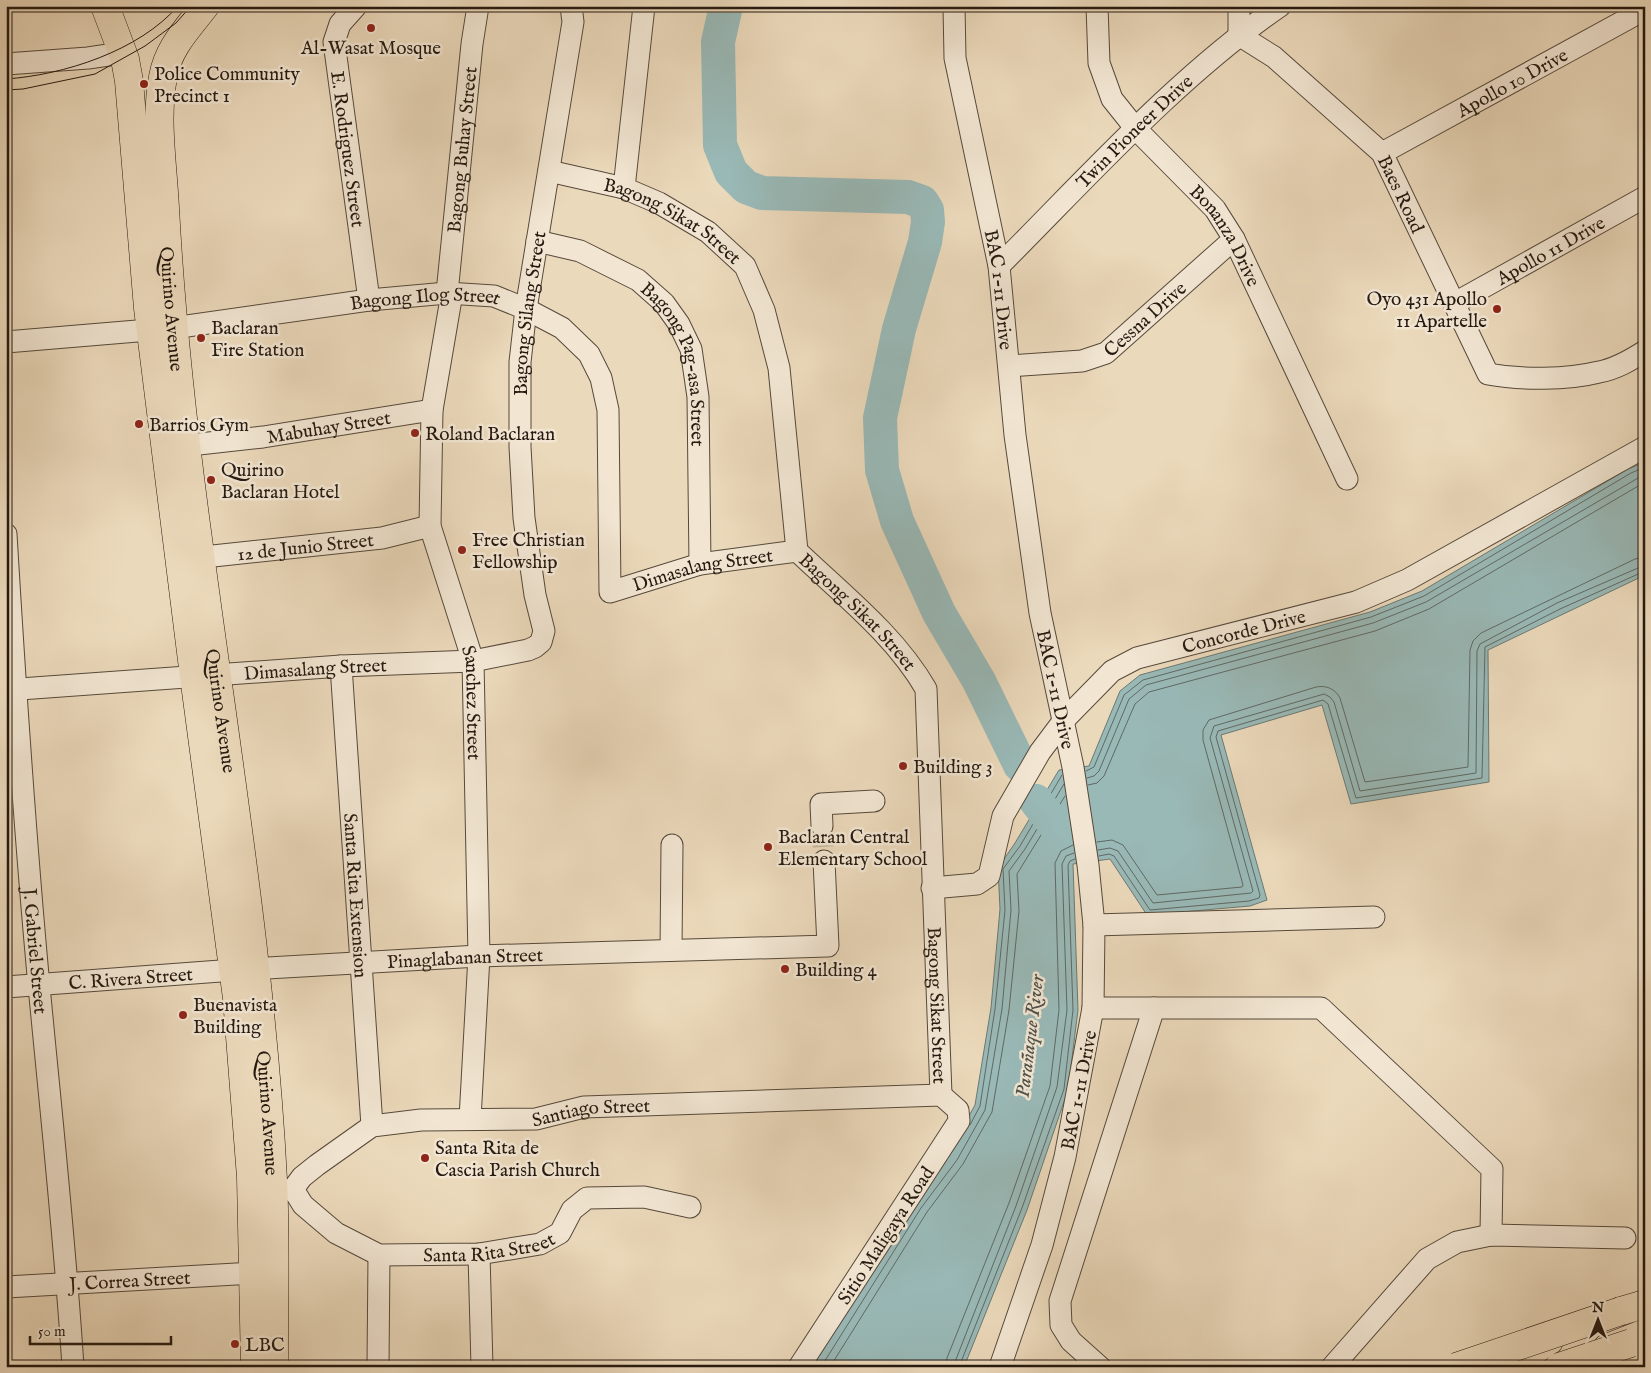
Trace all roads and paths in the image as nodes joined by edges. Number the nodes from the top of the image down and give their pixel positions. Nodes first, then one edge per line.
1 (105, 6) edge
2 (205, 6) edge
3 (356, 6) edge
4 (478, 6) edge
5 (571, 6) edge
6 (644, 6) edge
7 (954, 6) edge
8 (1097, 6) edge
9 (1239, 6) edge
10 (1280, 6) edge
11 (1642, 11) dead end
12 (1239, 35) junction
13 (6, 64) edge
14 (125, 65) junction
15 (166, 67) junction
16 (1136, 129) junction
17 (1382, 153) junction
18 (549, 171) junction
19 (624, 188) junction
20 (1645, 197) edge
21 (1234, 239) junction
22 (537, 241) junction
23 (999, 266) junction
24 (449, 293) junction
25 (369, 300) junction
26 (1455, 303) junction
27 (526, 309) junction
28 (162, 329) junction
29 (6, 342) edge
30 (1645, 351) edge
31 (1009, 366) junction
32 (432, 410) junction
33 (175, 447) junction
34 (1645, 447) edge
35 (1347, 479) dead end
36 (430, 526) junction
37 (6, 534) edge
38 (797, 551) junction
39 (190, 559) junction
40 (700, 564) junction
41 (610, 592) joint
42 (542, 623) joint
43 (473, 661) junction
44 (341, 666) junction
45 (205, 675) junction
46 (11, 689) edge
47 (1064, 720) junction
48 (874, 801) dead end
49 (822, 826) tunnel mouth
50 (672, 845) dead end
51 (824, 861) tunnel mouth
52 (932, 888) junction
53 (1374, 917) dead end
54 (1094, 925) junction
55 (670, 950) junction
56 (480, 956) junction
57 (360, 962) junction
58 (244, 969) junction
59 (39, 984) junction
60 (6, 987) edge
61 (1093, 1008) junction
62 (1154, 1008) junction
63 (946, 1098) junction
64 (470, 1119) junction
65 (372, 1126) junction
66 (273, 1191) junction
67 (690, 1207) dead end
68 (1491, 1236) junction
69 (1625, 1238) dead end
70 (479, 1254) junction
71 (379, 1255) junction
72 (254, 1273) junction
73 (68, 1283) junction
74 (6, 1288) edge
75 (1645, 1303) edge
76 (1645, 1333) edge
77 (1645, 1339) edge
78 (73, 1367) edge
79 (254, 1367) edge
80 (274, 1367) edge
81 (378, 1367) edge
82 (482, 1367) edge
83 (799, 1367) edge
84 (1000, 1367) edge
85 (1100, 1367) edge
86 (1332, 1367) edge
87 (1456, 1367) edge
88 (1508, 1367) edge
89 (1559, 1367) edge
90 (1567, 1367) edge

1 - 14 main road, Quirino Avenue
2 - 15 main road
3 - 25 street, E. Rodriguez Street
4 - 24 street, Bagong Buhay Street
5 - 18 street, Bagong Silang Street
6 - 19 street
7 - 23 street, BAC 1-11 Drive
8 - 16 street, Bonanza Drive
9 - 12 street
10 - 12 street, Twin Pioneer Drive
11 - 17 street, Apollo 10 Drive
12 - 16 street, Twin Pioneer Drive
12 - 17 street, Baes Road
13 - 14 street
14 - 15 main road
14 - 28 main road, Quirino Avenue
15 - 28 main road, Quirino Avenue
16 - 21 street, Bonanza Drive
16 - 23 street, Twin Pioneer Drive
17 - 26 street, Baes Road
18 - 19 street, Bagong Sikat Street
18 - 22 street, Bagong Silang Street
19 - 38 street, Bagong Sikat Street
20 - 26 street, Apollo 11 Drive
21 - 31 street, Cessna Drive
21 - 35 street, Bonanza Drive
22 - 27 street, Bagong Silang Street
22 - 40 street, Bagong Pag-asa Street
23 - 31 street, BAC 1-11 Drive
24 - 25 street, Bagong Ilog Street
24 - 27 street, Bagong Ilog Street
24 - 32 street, Sanchez Street
25 - 28 street, Bagong Ilog Street
26 - 30 street, Baes Road
27 - 41 street, Bagong Ilog Street
27 - 42 street, Bagong Silang Street
28 - 29 street, Bagong Ilog Street
28 - 33 main road, Quirino Avenue
31 - 47 street, BAC 1-11 Drive
32 - 33 street, Mabuhay Street
32 - 36 street, Sanchez Street
33 - 39 main road, Quirino Avenue
34 - 47 street, Concorde Drive
36 - 39 street, 12 de Junio Street
36 - 43 street, Sanchez Street
37 - 46 street, J. Gabriel Street
38 - 40 street, Dimasalang Street
38 - 52 street, Bagong Sikat Street
39 - 45 main road, Quirino Avenue
40 - 41 street, Dimasalang Street
42 - 43 street, Dimasalang Street
43 - 44 street, Dimasalang Street
43 - 56 street, Sanchez Street
44 - 45 street, Dimasalang Street
44 - 57 street, Santa Rita Extension
45 - 46 street, Dimasalang Street
45 - 58 main road, Quirino Avenue
46 - 59 street, J. Gabriel Street
47 - 52 street, Concorde Drive
47 - 54 street, BAC 1-11 Drive
48 - 49 street
50 - 55 street
51 - 55 street, Pinaglabanan Street
52 - 63 street, Bagong Sikat Street
53 - 54 street
54 - 61 street, BAC 1-11 Drive
55 - 56 street, Pinaglabanan Street
56 - 57 street, Pinaglabanan Street
56 - 64 street, Sanchez Street
57 - 58 street, Pinaglabanan Street
57 - 65 street, Santa Rita Extension
58 - 59 street, C. Rivera Street
58 - 66 main road, Quirino Avenue
59 - 60 street, C. Rivera Street
59 - 73 street, J. Gabriel Street
61 - 62 street
61 - 84 street, BAC 1-11 Drive
62 - 68 street
62 - 85 street
63 - 64 street, Santiago Street
63 - 83 street, Sitio Maligaya Road
64 - 65 street, Santiago Street
65 - 66 street, Santiago Street
66 - 71 street, Santa Rita Street
66 - 72 main road, Quirino Avenue
66 - 80 main road, Quirino Avenue
67 - 70 street, Santa Rita Street
68 - 69 street
68 - 86 street
70 - 71 street, Santa Rita Street
70 - 82 street
71 - 81 street
72 - 73 street, J. Correa Street
72 - 79 main road, Quirino Avenue
73 - 74 street, J. Correa Street
73 - 78 street, J. Gabriel Street
75 - 87 main road, bridge
75 - 88 main road
76 - 90 main road
77 - 89 main road, bridge

